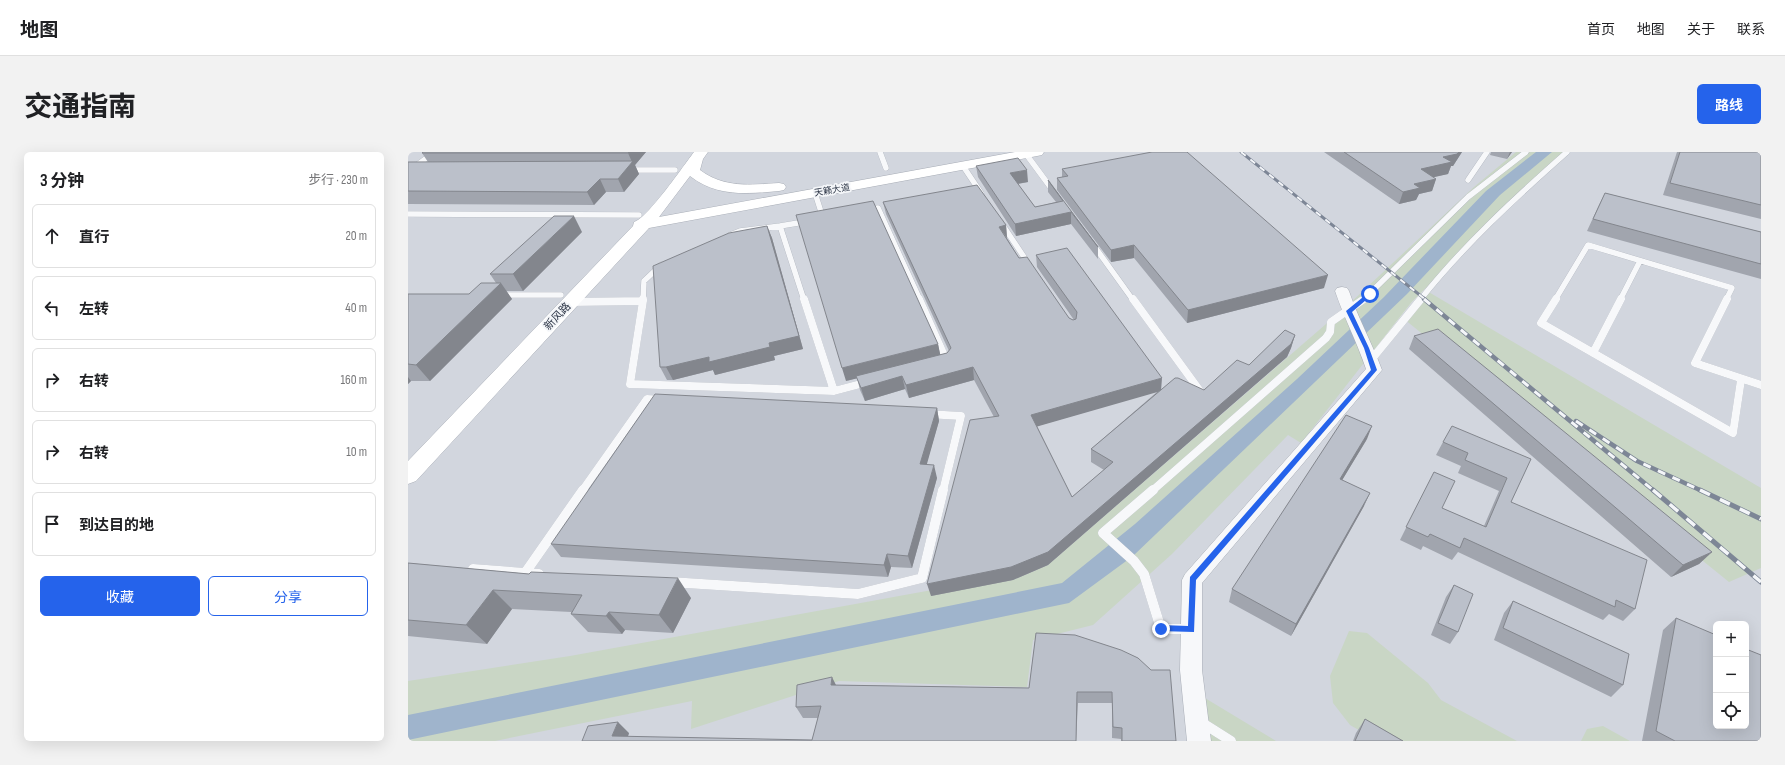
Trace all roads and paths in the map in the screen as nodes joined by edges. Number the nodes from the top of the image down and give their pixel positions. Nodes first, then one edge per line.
1 (435, 152) edge
2 (880, 152) edge
3 (976, 152) edge
4 (1487, 152) edge
5 (1526, 152) edge
6 (1567, 152) edge
7 (1031, 153) edge
8 (695, 154) edge
9 (963, 166) junction
10 (886, 168) junction
11 (418, 170) edge
12 (621, 170) edge
13 (675, 170) junction
14 (1468, 180) dead end
15 (782, 187) junction
16 (815, 193) junction
17 (985, 198) edge
18 (1058, 198) edge
19 (862, 211) edge
20 (408, 214) edge
21 (698, 214) junction
22 (642, 217) junction
23 (831, 217) edge
24 (823, 218) junction
25 (998, 218) edge
26 (780, 226) junction
27 (1086, 236) edge
28 (726, 237) edge
29 (1640, 261) junction
30 (667, 263) edge
31 (601, 269) junction
32 (1033, 270) edge
33 (1342, 291) dead end
34 (492, 295) edge
35 (566, 298) junction
36 (643, 301) junction
37 (1349, 313) junction
38 (1593, 353) junction
39 (1369, 354) junction
40 (941, 363) edge
41 (880, 379) edge
42 (1741, 380) junction
43 (1761, 385) edge
44 (1200, 390) edge
45 (834, 391) junction
46 (670, 401) edge
47 (914, 414) edge
48 (408, 454) edge
49 (408, 475) edge
50 (462, 569) edge
51 (524, 573) junction
52 (548, 574) edge
53 (660, 582) edge
54 (1192, 629) junction
55 (1196, 719) junction
56 (1199, 741) edge
57 (1231, 741) edge

1 - 11 lane
2 - 10 lane
3 - 10 main road, 天籁大道
4 - 14 lane
5 - 37 lane
6 - 39 lane
7 - 9 main road, 天籁大道
7 - 18 lane
8 - 13 main road, 新风路
8 - 15 main road
8 - 22 main road, 新风路
9 - 16 main road, 天籁大道
9 - 17 lane
10 - 15 main road, 天籁大道
12 - 13 lane
13 - 22 main road, 新风路
15 - 22 main road, 天籁大道
16 - 21 main road, 天籁大道
16 - 24 lane
19 - 40 lane
20 - 22 lane
21 - 22 main road, 天籁大道
21 - 31 main road
22 - 31 main road, 新风路
22 - 35 main road, 新风路
23 - 24 lane
24 - 26 lane
25 - 32 lane
26 - 28 lane
26 - 45 lane
27 - 44 lane
29 - 38 lane
29 - 38 lane
29 - 42 lane
30 - 36 lane
31 - 35 main road, 新风路
33 - 37 street
34 - 35 lane
35 - 36 lane
35 - 48 main road, 新风路
35 - 49 main road, 新风路
36 - 45 lane
37 - 39 street
37 - 54 lane
38 - 42 lane
39 - 54 street
41 - 45 lane
42 - 43 lane
46 - 51 lane
47 - 53 lane
50 - 51 lane
51 - 52 lane
54 - 55 street
55 - 56 street
55 - 57 lane

